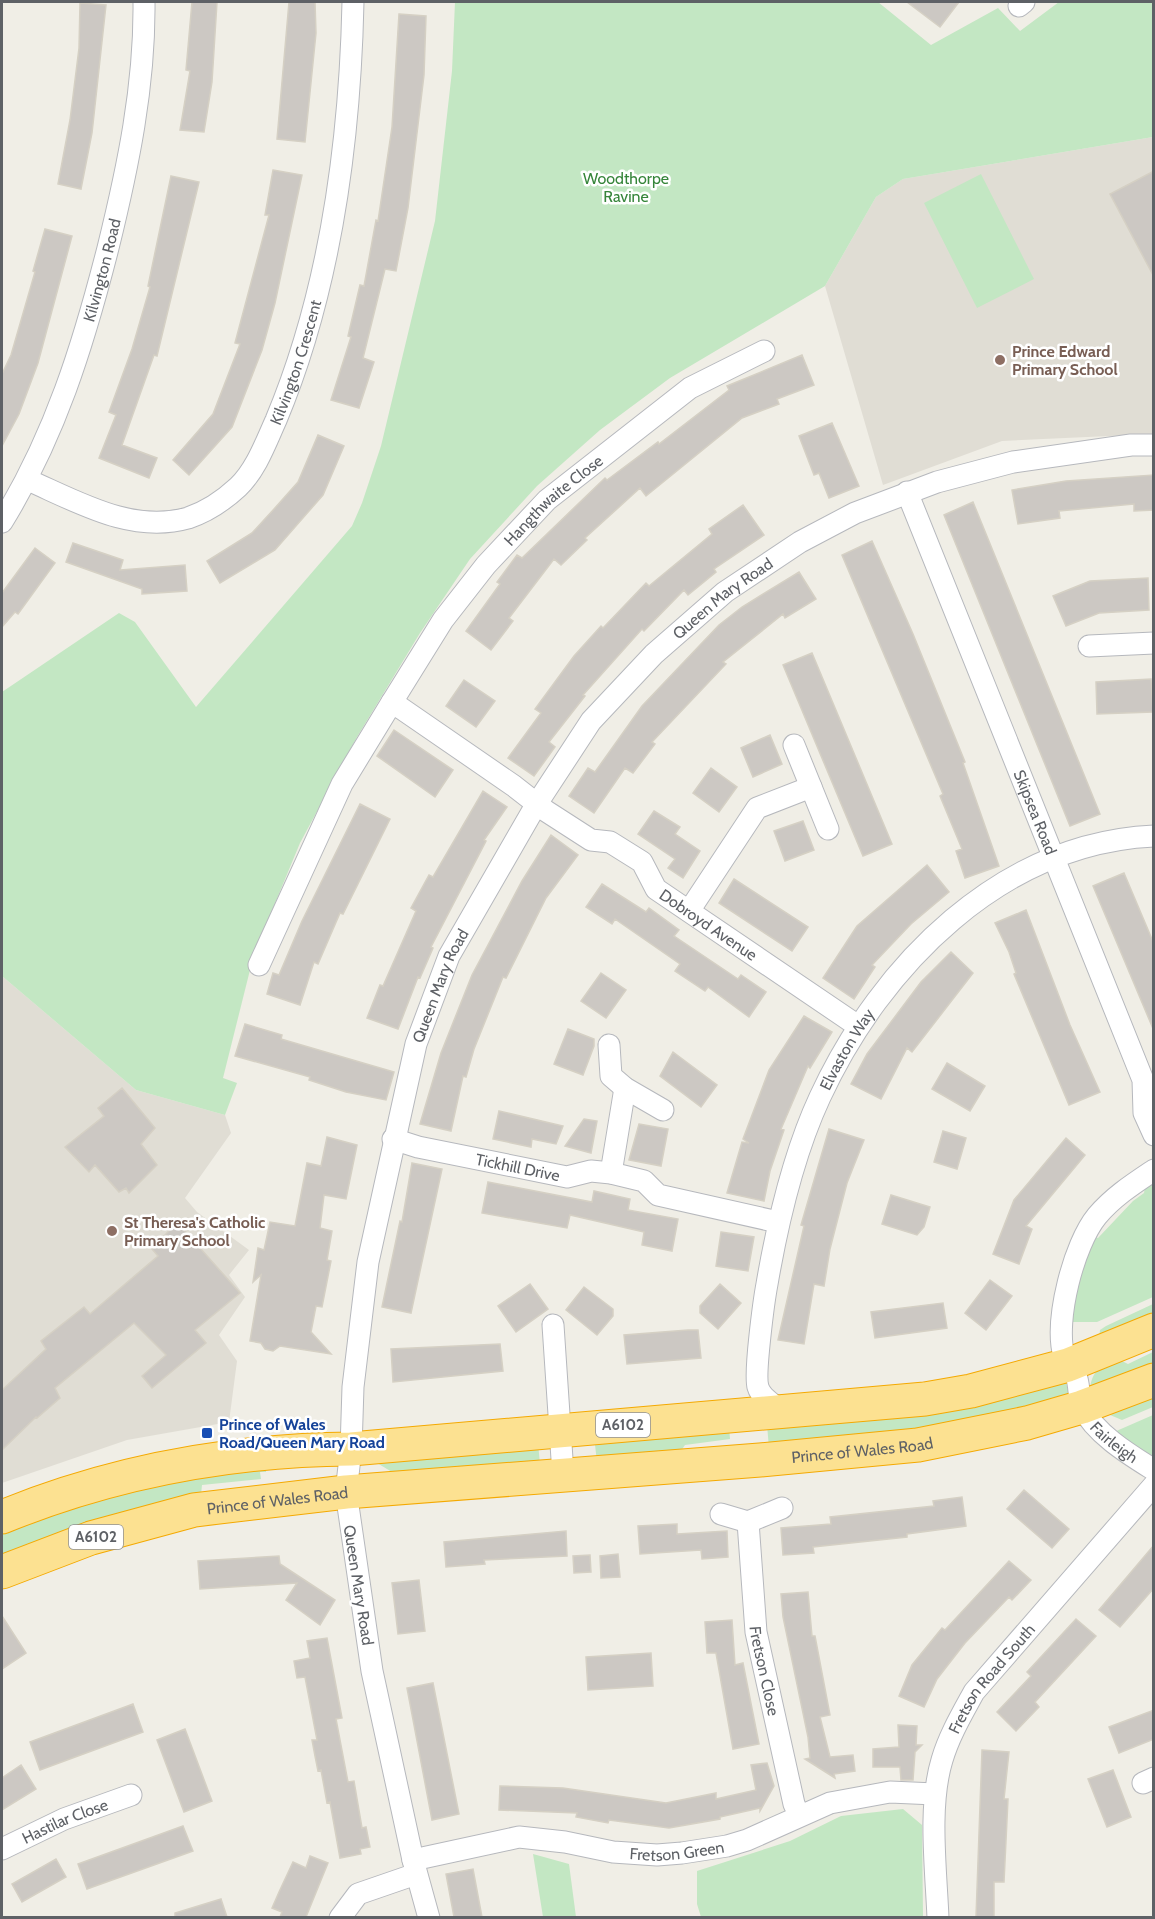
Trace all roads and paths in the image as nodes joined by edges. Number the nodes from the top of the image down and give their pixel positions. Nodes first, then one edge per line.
1 (144, 2) edge
2 (353, 2) edge
3 (764, 351) dead end
4 (1154, 445) edge
5 (28, 480) junction
6 (907, 492) junction
7 (2, 522) edge
8 (1154, 644) edge
9 (1089, 646) dead end
10 (392, 702) junction
11 (794, 745) dead end
12 (811, 787) junction
13 (536, 805) junction
14 (828, 829) dead end
15 (1154, 836) edge
16 (1053, 858) junction
17 (689, 911) junction
18 (259, 966) dead end
19 (858, 1026) junction
20 (609, 1045) dead end
21 (625, 1088) junction
22 (663, 1110) dead end
23 (1154, 1135) edge
24 (393, 1139) junction
25 (1154, 1170) edge
26 (611, 1173) junction
27 (778, 1222) junction
28 (553, 1325) dead end
29 (1154, 1330) edge
30 (1068, 1365) junction
31 (1154, 1380) edge
32 (1082, 1407) junction
33 (784, 1412) junction
34 (560, 1430) junction
35 (351, 1449) junction
36 (1154, 1470) edge
37 (563, 1474) junction
38 (1154, 1485) edge
39 (346, 1492) junction
40 (782, 1508) dead end
41 (721, 1514) dead end
42 (2, 1516) edge
43 (748, 1522) junction
44 (2, 1572) edge
45 (935, 1794) junction
46 (131, 1795) dead end
47 (799, 1815) junction
48 (2, 1849) edge
49 (414, 1867) junction
50 (340, 1917) edge
51 (429, 1917) edge
52 (938, 1917) edge

1 - 5 street, Kilvington Road
2 - 5 street, Kilvington Crescent
3 - 10 street, Hangthwaite Close
4 - 6 street, Queen Mary Road
5 - 7 street, Kilvington Road
6 - 13 street, Queen Mary Road
6 - 16 street, Skipsea Road
8 - 9 street
10 - 13 street
10 - 18 street, Hangthwaite Close
11 - 12 street
12 - 14 street
12 - 17 street
13 - 17 street, Dobroyd Avenue
13 - 24 street, Queen Mary Road
15 - 16 street, Elvaston Way
16 - 19 street, Elvaston Way
16 - 23 street, Skipsea Road
17 - 19 street, Dobroyd Avenue
19 - 27 street, Elvaston Way
20 - 21 street
21 - 22 street
21 - 26 street
24 - 26 street, Tickhill Drive
24 - 35 street, Queen Mary Road
25 - 30 street
26 - 27 street, Tickhill Drive
27 - 33 street, Elvaston Way
28 - 34 street
29 - 30 highway, A6102
30 - 32 street
30 - 33 highway, A6102
31 - 32 highway, Prince of Wales Road / A6102
32 - 36 street, Fairleigh
32 - 37 highway, Prince of Wales Road / A6102
33 - 34 highway, A6102
34 - 35 highway, A6102
34 - 37 street
35 - 39 street, Queen Mary Road
35 - 42 highway, A6102
37 - 39 highway, Prince of Wales Road / A6102
38 - 45 street, Fretson Road South
39 - 44 highway, Prince of Wales Road / A6102
39 - 49 street, Queen Mary Road
40 - 43 street
41 - 43 street
43 - 47 street, Fretson Close
45 - 47 street, Fretson Green
45 - 52 street, Fretson Road South
46 - 48 street, Hastilar Close
47 - 49 street, Fretson Green
49 - 50 street, Fretson Green
49 - 51 street, Queen Mary Road

